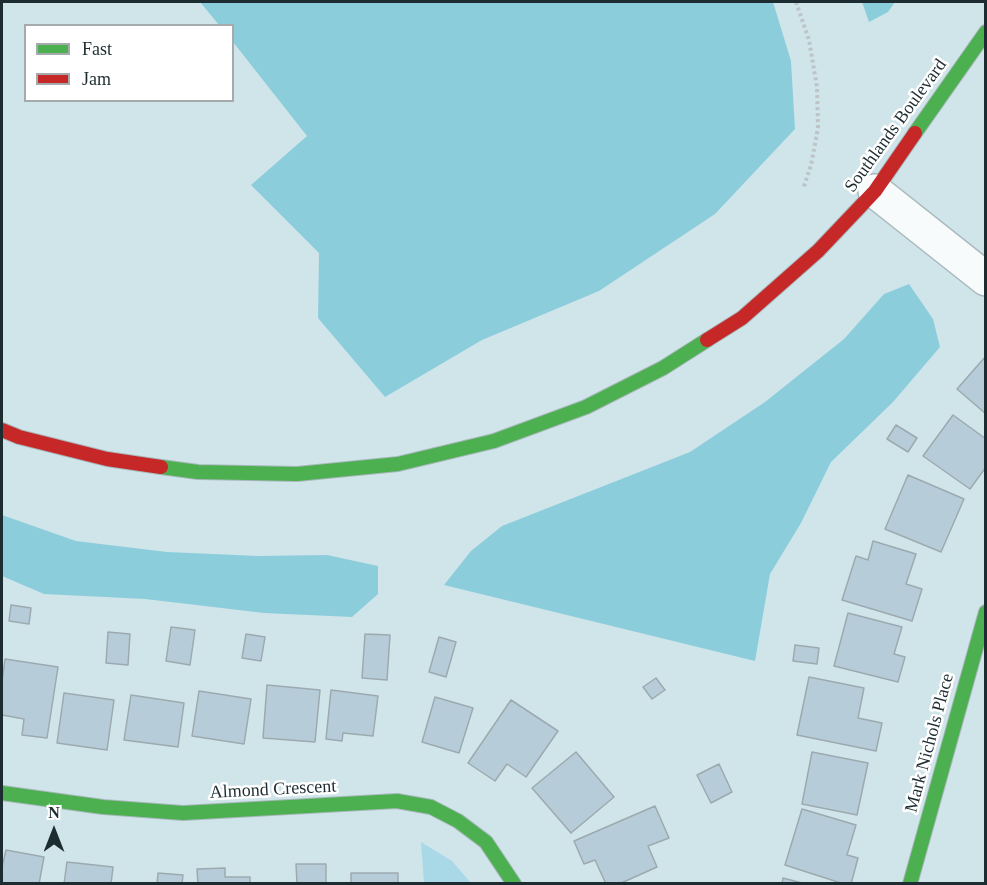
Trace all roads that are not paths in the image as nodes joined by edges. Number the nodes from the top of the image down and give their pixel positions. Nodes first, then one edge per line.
1 (986, 33) edge
2 (875, 191) junction
3 (986, 279) edge
4 (2, 430) edge
5 (986, 612) edge
6 (2, 793) edge
7 (514, 884) edge
8 (910, 884) edge

1 - 2 main road, Southlands Boulevard
2 - 3 street
2 - 4 main road, Southlands Boulevard
5 - 8 main road, Mark Nichols Place
6 - 7 main road, Almond Crescent

